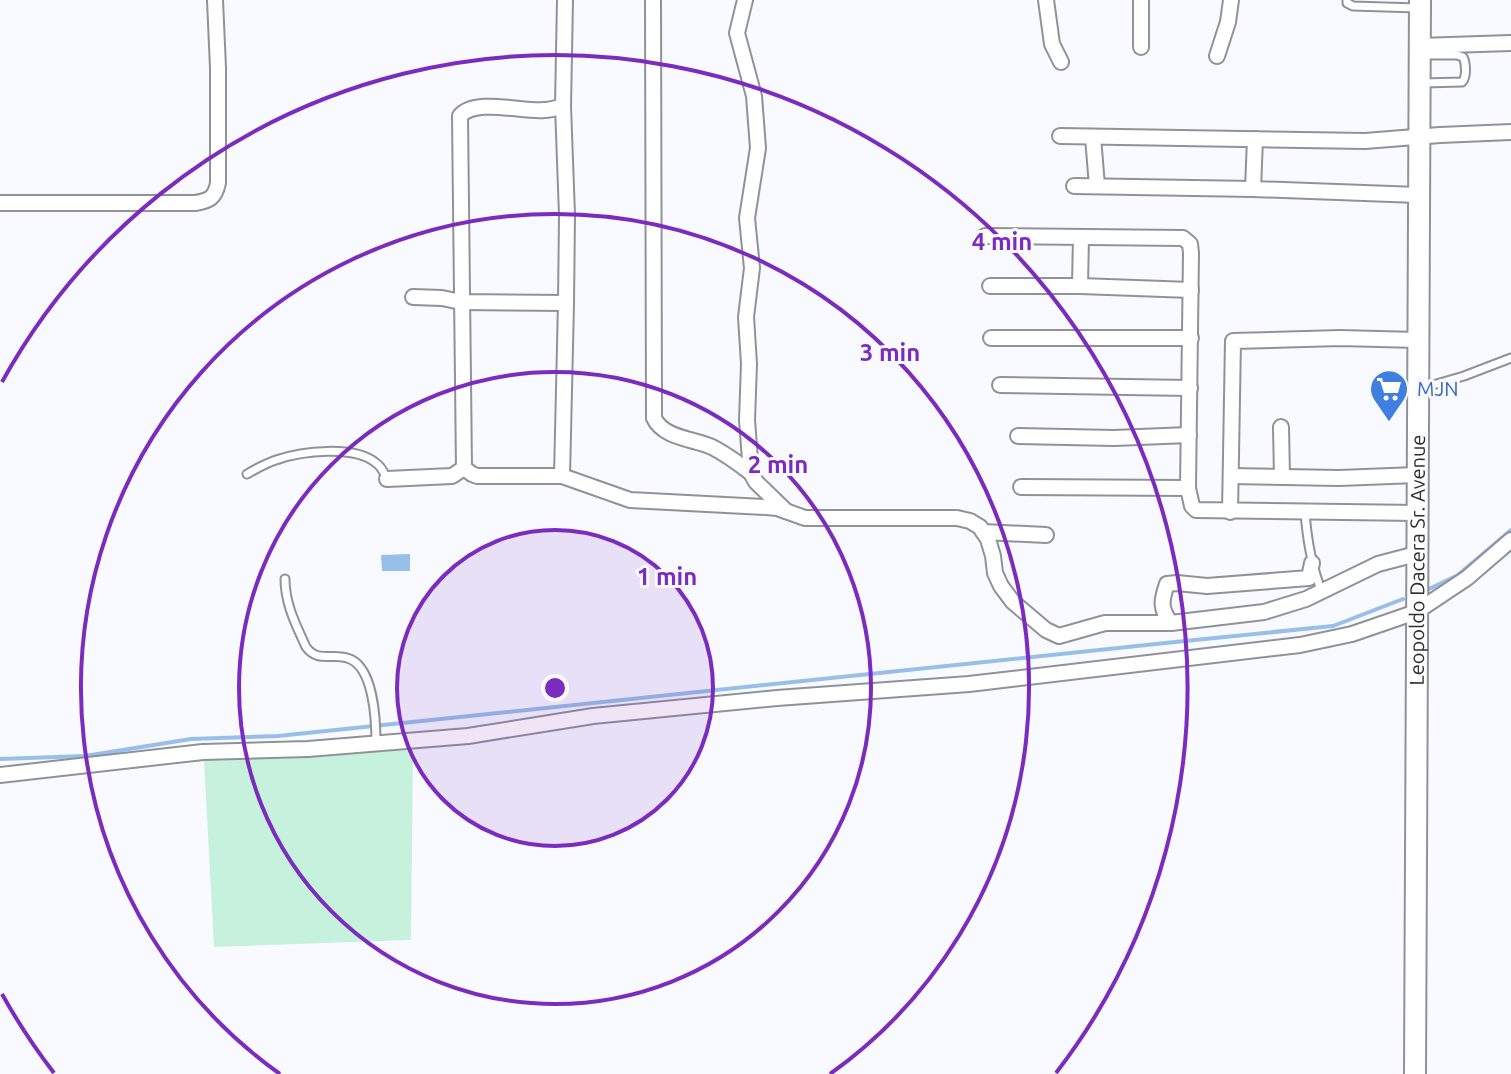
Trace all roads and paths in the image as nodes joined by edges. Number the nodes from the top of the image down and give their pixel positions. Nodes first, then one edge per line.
1 (215, 0) edge
2 (565, 0) edge
3 (653, 0) edge
4 (745, 0) edge
5 (1046, 0) edge
6 (1141, 0) edge
7 (1231, 0) edge
8 (1347, 0) edge
9 (1420, 4) edge
10 (1511, 43) edge
11 (1141, 47) dead end
12 (1419, 50) junction
13 (1217, 56) dead end
14 (1061, 62) dead end
15 (1419, 83) junction
16 (563, 106) junction
17 (1511, 132) edge
18 (1060, 136) dead end
19 (1093, 137) junction
20 (1419, 137) junction
21 (1255, 139) junction
22 (1074, 186) dead end
23 (1097, 186) junction
24 (1253, 189) junction
25 (1418, 195) junction
26 (0, 203) edge
27 (985, 236) dead end
28 (1081, 237) junction
29 (990, 286) dead end
30 (1080, 286) junction
31 (1191, 290) junction
32 (413, 297) dead end
33 (461, 302) junction
34 (566, 303) junction
35 (991, 338) dead end
36 (1191, 338) junction
37 (1417, 340) junction
38 (1511, 358) edge
39 (1000, 385) dead end
40 (1190, 388) junction
41 (1417, 389) junction
42 (1281, 427) dead end
43 (1189, 435) junction
44 (1018, 436) dead end
45 (464, 468) junction
46 (751, 473) junction
47 (247, 474) dead end
48 (1417, 475) junction
49 (562, 476) junction
50 (1231, 476) junction
51 (1282, 477) junction
52 (387, 479) joint
53 (1021, 487) dead end
54 (1188, 488) junction
55 (787, 512) junction
56 (1230, 512) junction
57 (1305, 512) junction
58 (1417, 513) junction
59 (983, 532) junction
60 (1046, 535) dead end
61 (1511, 540) edge
62 (1416, 554) junction
63 (1312, 563) junction
64 (285, 579) dead end
65 (1322, 592) junction
66 (1416, 612) junction
67 (1171, 623) junction
68 (376, 740) junction
69 (0, 775) edge
70 (1415, 1074) edge

1 - 26 street
2 - 16 street
3 - 46 street
4 - 46 street
5 - 14 street
6 - 11 street
7 - 13 street
8 - 9 lane
9 - 12 main road, Leopoldo Dacera Sr. Avenue
10 - 12 street
12 - 15 main road, Leopoldo Dacera Sr. Avenue
12 - 15 lane
15 - 20 main road, Leopoldo Dacera Sr. Avenue
16 - 33 street
16 - 34 street
17 - 20 street
18 - 19 street
19 - 21 street
19 - 23 street
20 - 21 street
20 - 25 main road, Leopoldo Dacera Sr. Avenue
21 - 24 street
22 - 23 street
23 - 24 street
24 - 25 street
25 - 37 main road, Leopoldo Dacera Sr. Avenue
27 - 28 street
28 - 30 street
28 - 31 street
29 - 30 street
30 - 31 street
31 - 36 street
32 - 33 street
33 - 34 street
33 - 45 street
34 - 49 street
35 - 36 street
36 - 40 street
37 - 41 main road, Leopoldo Dacera Sr. Avenue
37 - 50 street
38 - 41 lane
39 - 40 street
40 - 43 street
41 - 48 main road, Leopoldo Dacera Sr. Avenue
42 - 51 street
43 - 44 street
43 - 54 street
45 - 49 street
45 - 52 street
46 - 55 street
47 - 52 lane
48 - 51 street
48 - 58 main road, Leopoldo Dacera Sr. Avenue
49 - 55 street
50 - 51 street
50 - 56 street
53 - 54 street
54 - 56 street
55 - 59 street
56 - 57 street
57 - 58 street
57 - 63 lane
58 - 62 main road, Leopoldo Dacera Sr. Avenue
59 - 60 street
59 - 67 street
61 - 66 street
62 - 65 street
62 - 66 main road, Leopoldo Dacera Sr. Avenue
63 - 65 lane
63 - 67 street
64 - 68 lane
65 - 67 street
66 - 68 street
66 - 70 main road, Leopoldo Dacera Sr. Avenue
68 - 69 street

